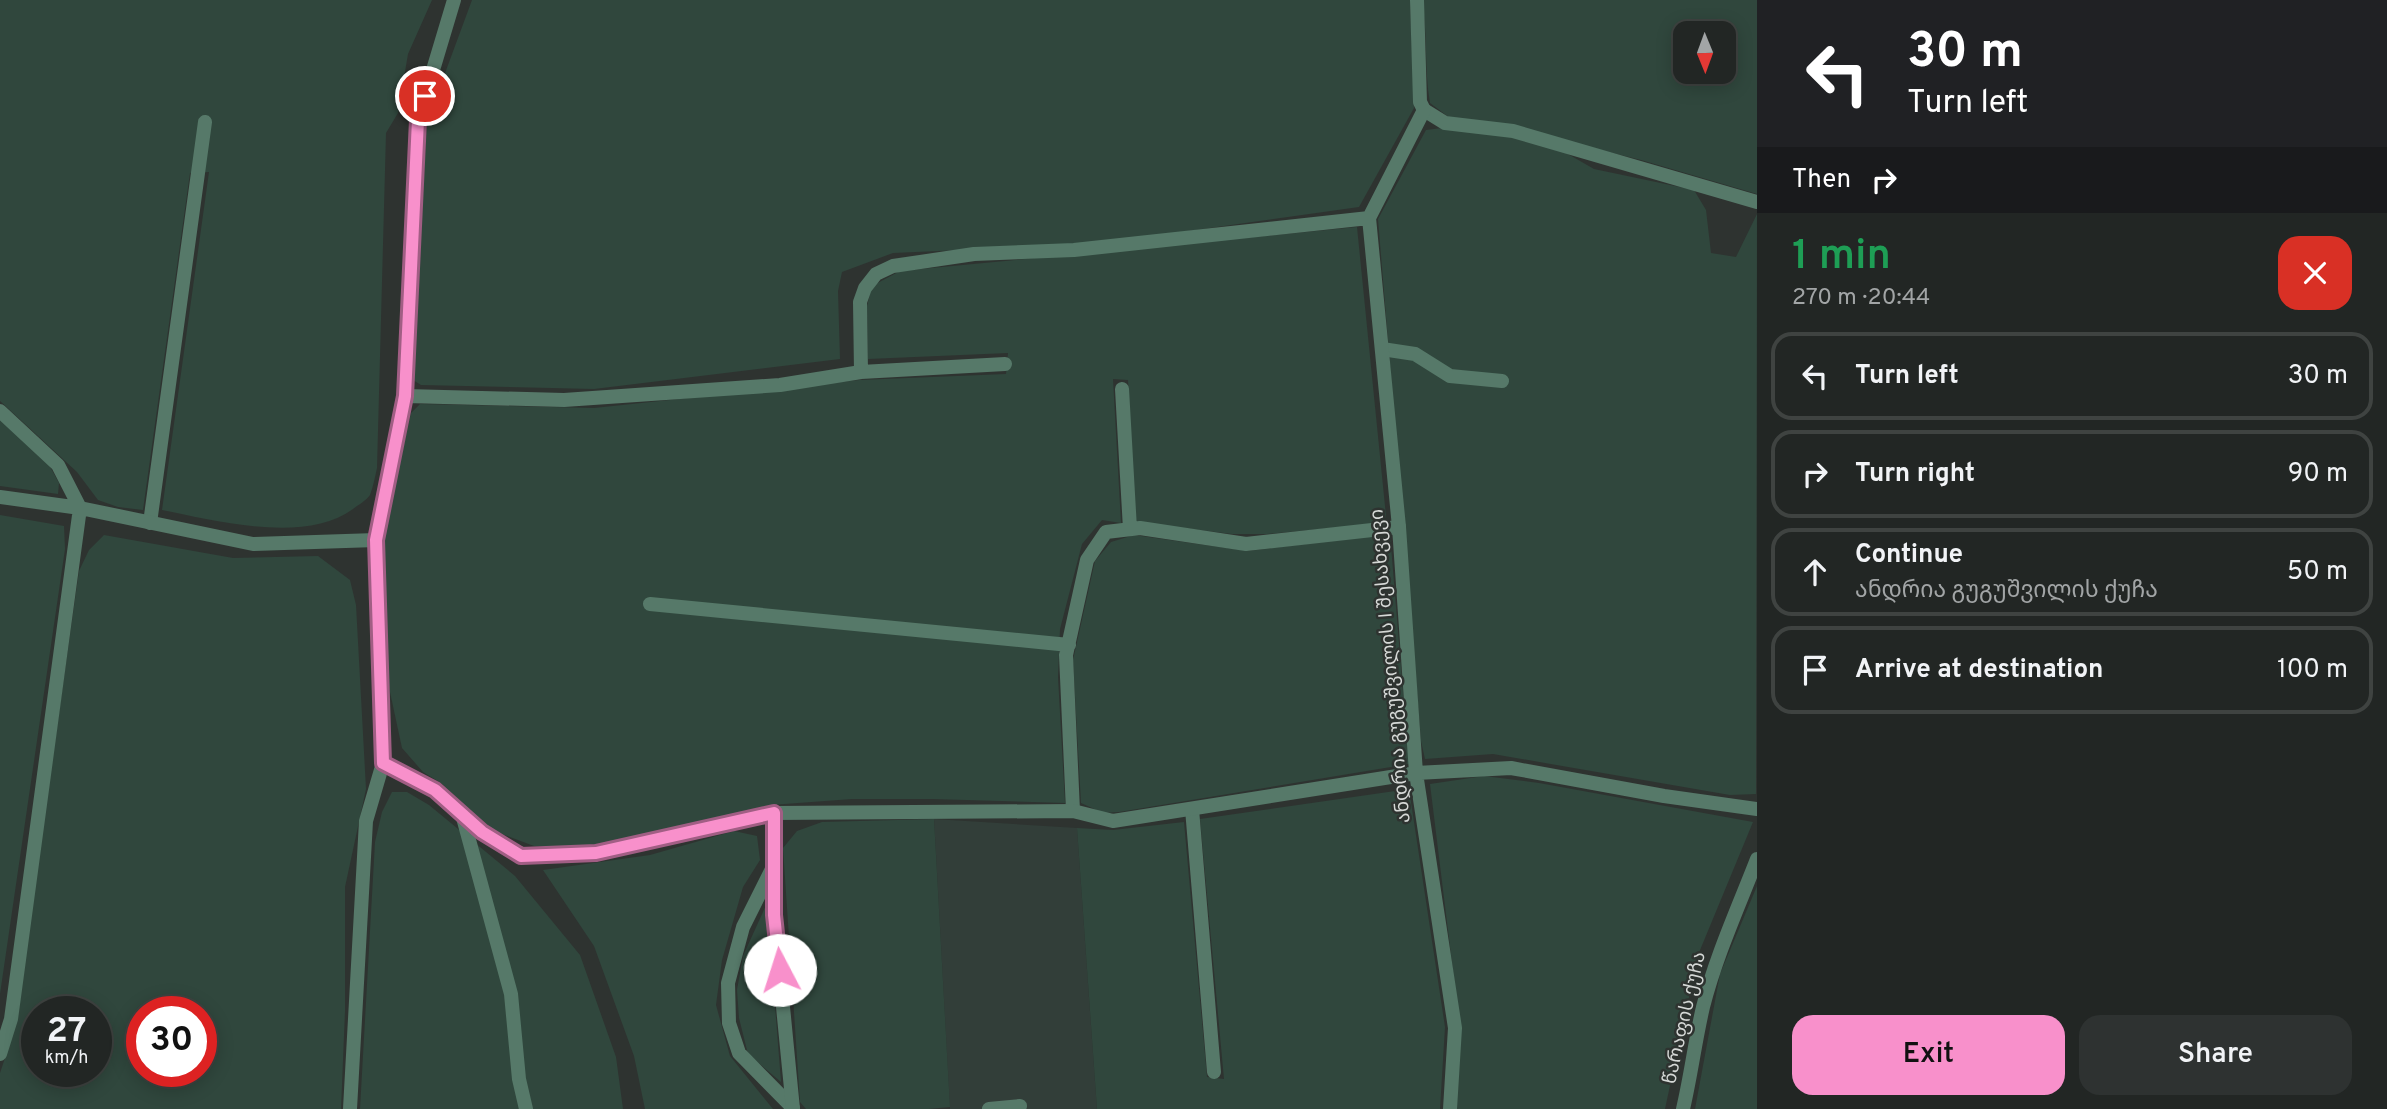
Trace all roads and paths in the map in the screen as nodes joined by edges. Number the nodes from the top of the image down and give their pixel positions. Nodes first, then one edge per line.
1 (454, 0) edge
2 (1417, 0) edge
3 (1424, 110) junction
4 (205, 122) dead end
5 (1757, 202) edge
6 (1369, 218) junction
7 (1382, 349) junction
8 (1005, 364) dead end
9 (861, 372) junction
10 (1502, 381) dead end
11 (1122, 389) dead end
12 (405, 396) junction
13 (0, 411) edge
14 (0, 496) edge
15 (80, 508) junction
16 (150, 523) junction
17 (1399, 527) junction
18 (1130, 529) junction
19 (376, 540) junction
20 (650, 604) dead end
21 (1069, 645) junction
22 (383, 763) junction
23 (1416, 773) junction
24 (1192, 809) junction
25 (1757, 809) edge
26 (1073, 811) junction
27 (774, 813) junction
28 (462, 814) junction
29 (1757, 859) edge
30 (774, 865) junction
31 (0, 1054) edge
32 (1214, 1072) dead end
33 (1020, 1106) dead end
34 (349, 1109) edge
35 (526, 1109) edge
36 (793, 1109) edge
37 (989, 1109) edge
38 (1450, 1109) edge
39 (1683, 1109) edge

1 - 12 street
2 - 3 street
3 - 5 street
3 - 6 street
4 - 16 street
6 - 7 street, ანდრია გუგუშვილის I შესახვევი
6 - 9 street
7 - 10 street
7 - 17 street, ანდრია გუგუშვილის I შესახვევი
8 - 9 street
9 - 12 street
11 - 18 street
12 - 19 street
13 - 15 street
14 - 15 street
15 - 16 street
15 - 31 street
16 - 19 street
17 - 18 street
17 - 23 street, ანდრია გუგუშვილის I შესახვევი
18 - 21 street
19 - 22 street
20 - 21 street
21 - 26 street
22 - 28 street
22 - 34 street
23 - 24 street
23 - 25 street
23 - 38 street, ანდრია გუგუშვილის I შესახვევი
24 - 26 street
24 - 32 street
26 - 27 street
27 - 28 street
27 - 30 street
28 - 35 street
29 - 39 street, წარაფის ქუჩა
30 - 36 street
30 - 36 street
33 - 37 street

